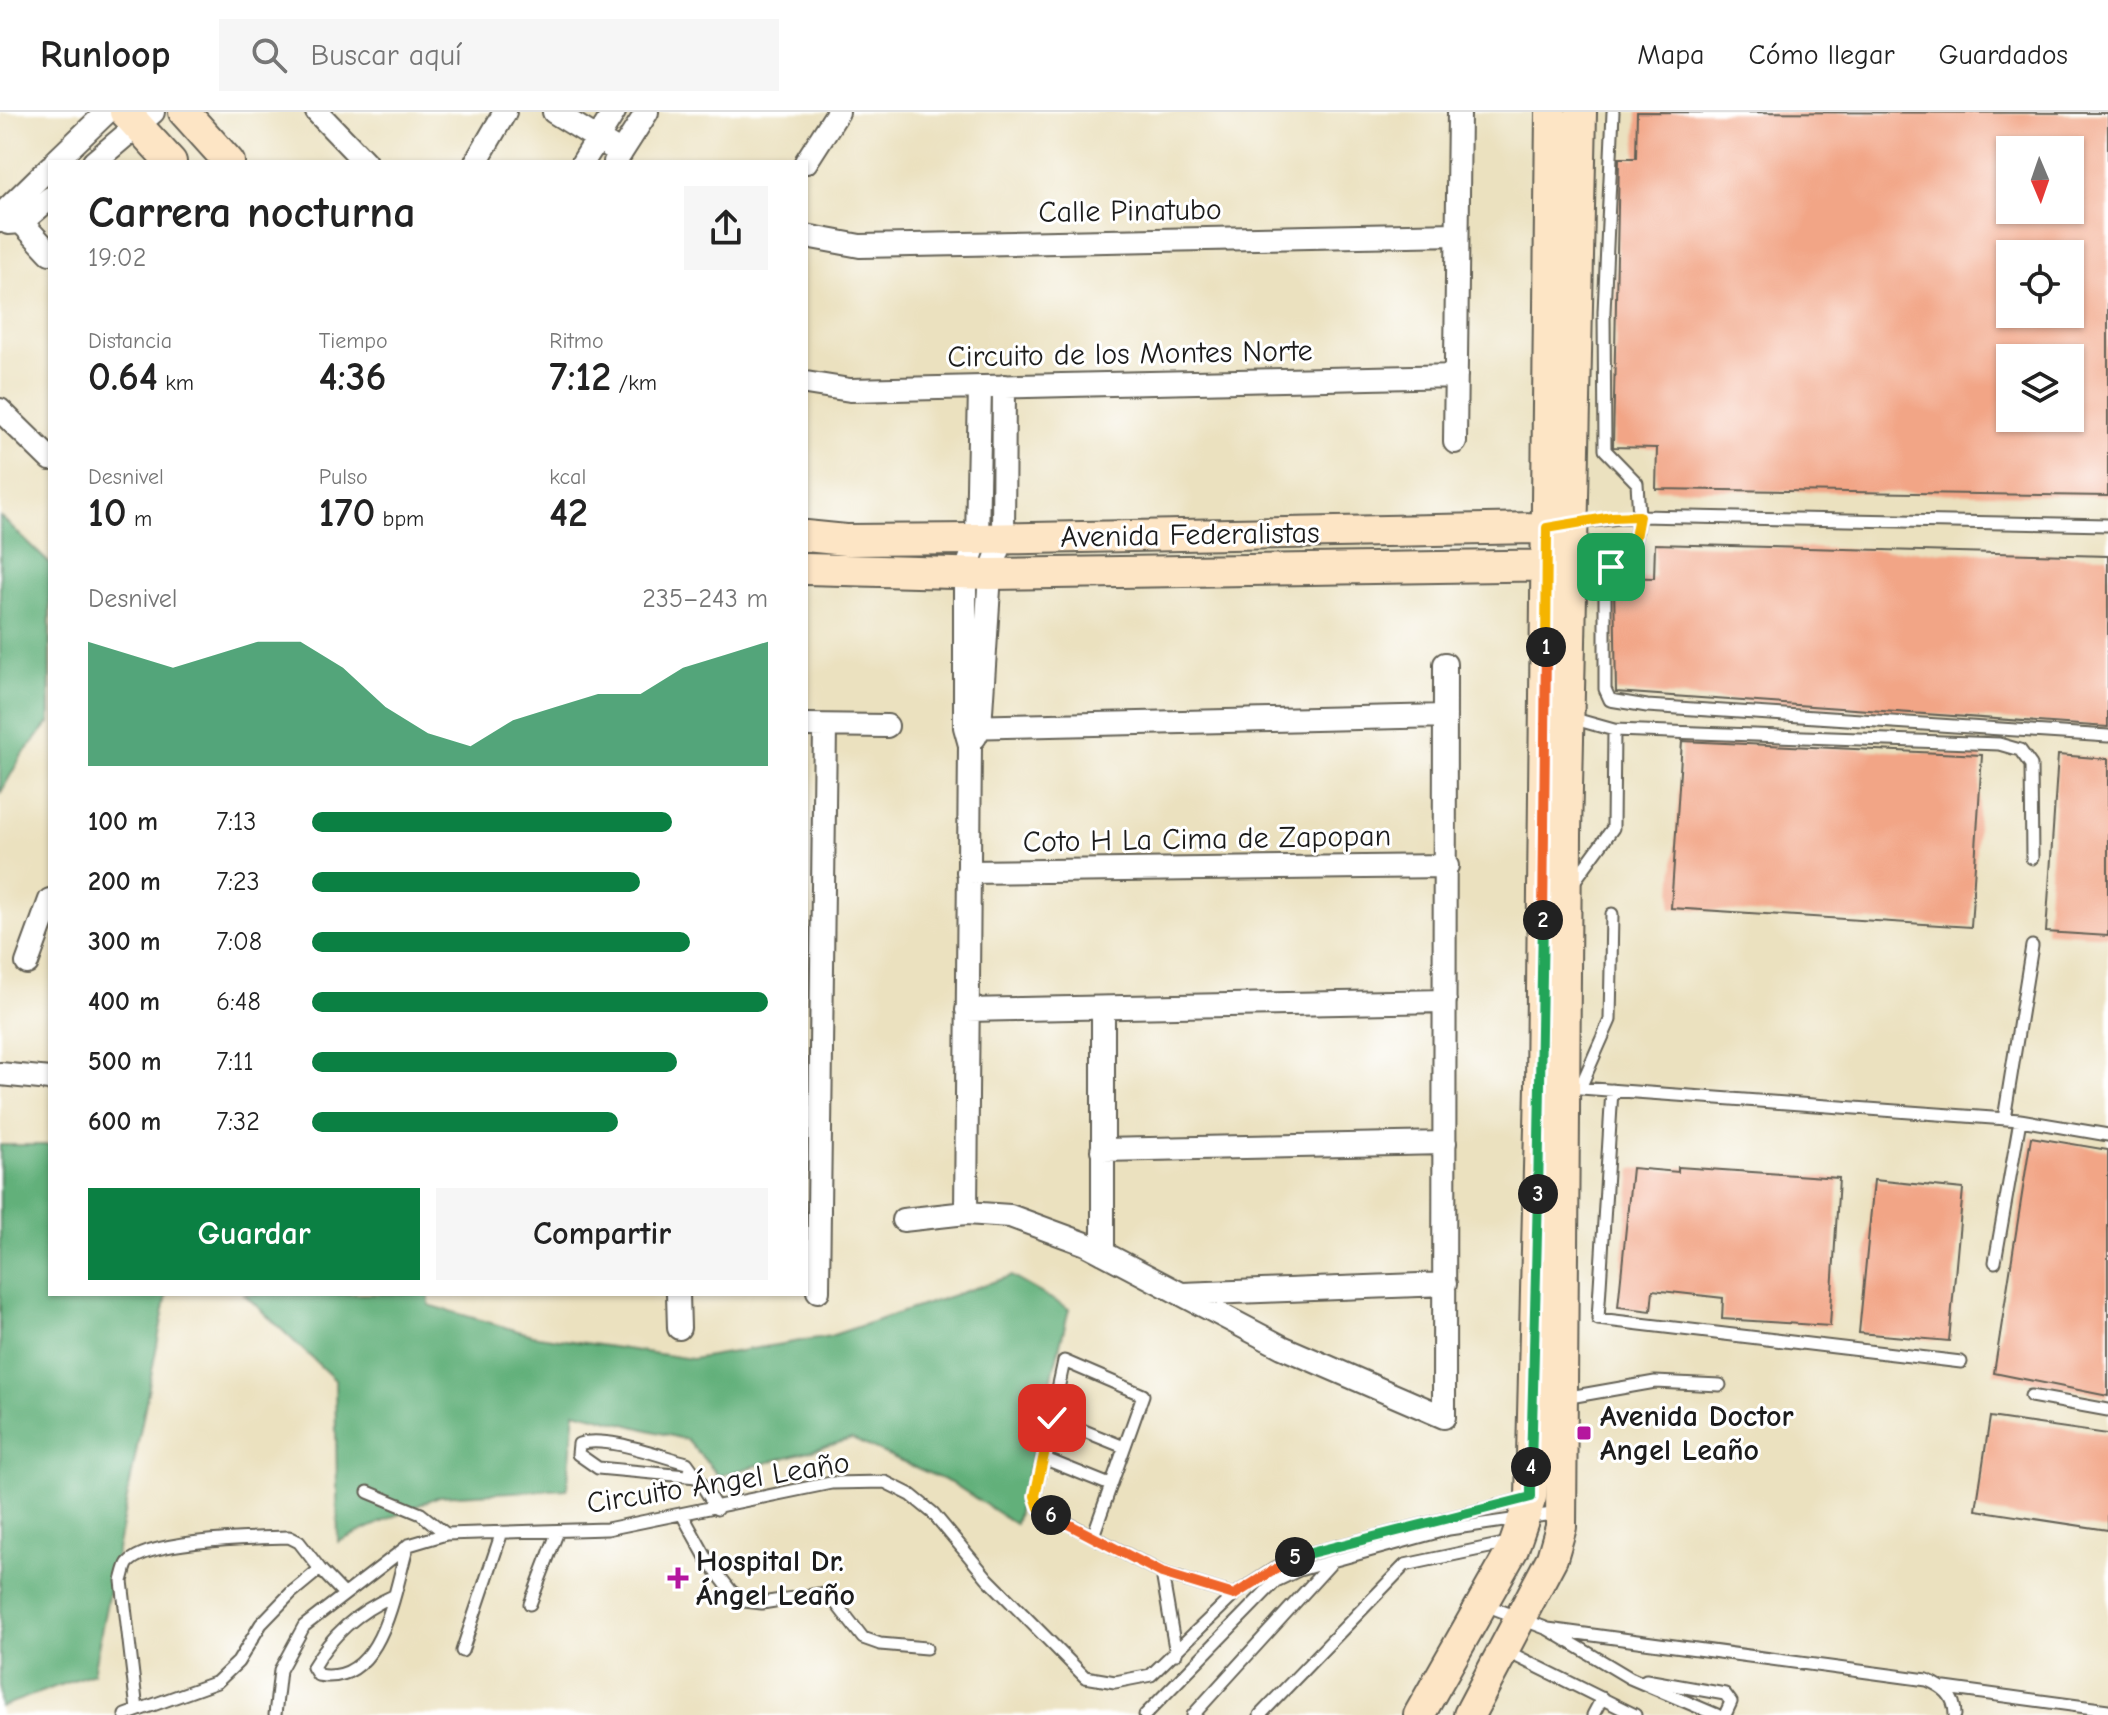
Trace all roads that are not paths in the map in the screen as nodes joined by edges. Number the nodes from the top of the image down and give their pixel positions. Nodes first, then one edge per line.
1 (107, 112) edge
2 (184, 112) edge
3 (317, 112) edge
4 (505, 112) edge
5 (647, 112) edge
6 (838, 112) edge
7 (1459, 112) edge
8 (1551, 112) edge
9 (1581, 112) edge
10 (1613, 112) edge
11 (139, 116) edge
12 (569, 116) edge
13 (603, 121) edge
14 (88, 130) junction
15 (623, 150) edge
16 (100, 157) edge
17 (57, 160) edge
18 (170, 160) edge
19 (227, 160) edge
20 (363, 160) edge
21 (477, 160) edge
22 (584, 160) edge
23 (807, 160) edge
24 (48, 169) edge
25 (48, 199) edge
26 (7, 219) edge
27 (1457, 234) junction
28 (808, 236) edge
29 (48, 251) edge
30 (1563, 298) junction
31 (1456, 376) junction
32 (808, 383) edge
33 (1004, 386) junction
34 (980, 387) junction
35 (0, 410) edge
36 (1455, 442) dead end
37 (48, 457) edge
38 (1005, 476) junction
39 (980, 477) junction
40 (1639, 516) junction
41 (1560, 525) junction
42 (2108, 525) edge
43 (808, 536) edge
44 (990, 539) junction
45 (1560, 566) junction
46 (808, 569) edge
47 (977, 574) junction
48 (1445, 664) dead end
49 (1445, 716) junction
50 (1569, 717) junction
51 (815, 726) edge
52 (887, 726) dead end
53 (1614, 730) junction
54 (972, 733) junction
55 (2108, 736) edge
56 (2032, 858) dead end
57 (814, 863) edge
58 (1447, 866) junction
59 (968, 872) junction
60 (1565, 893) junction
61 (48, 905) edge
62 (1612, 914) dead end
63 (2032, 946) dead end
64 (27, 963) dead end
65 (1445, 1001) junction
66 (1103, 1009) junction
67 (967, 1010) junction
68 (0, 1074) edge
69 (48, 1079) edge
70 (1562, 1087) junction
71 (1612, 1090) junction
72 (2004, 1119) junction
73 (2020, 1120) junction
74 (2108, 1135) edge
75 (1445, 1143) junction
76 (1102, 1150) junction
77 (813, 1168) edge
78 (966, 1213) junction
79 (903, 1220) dead end
80 (1103, 1253) junction
81 (1995, 1262) dead end
82 (1445, 1284) junction
83 (818, 1291) dead end
84 (1181, 1294) junction
85 (678, 1296) edge
86 (679, 1328) dead end
87 (1961, 1362) dead end
88 (1720, 1385) dead end
89 (2031, 1396) dead end
90 (1563, 1399) junction
91 (2108, 1410) edge
92 (1052, 1418) junction
93 (1124, 1447) junction
94 (1043, 1458) junction
95 (697, 1477) junction
96 (1110, 1485) junction
97 (368, 1492) dead end
98 (1541, 1506) junction
99 (717, 1509) junction
100 (683, 1516) junction
101 (558, 1531) junction
102 (502, 1532) junction
103 (446, 1534) junction
104 (1093, 1536) junction
105 (1394, 1544) junction
106 (409, 1545) junction
107 (1333, 1561) junction
108 (1405, 1565) junction
109 (320, 1569) junction
110 (1162, 1573) junction
111 (343, 1593) junction
112 (1234, 1595) junction
113 (393, 1596) junction
114 (1482, 1603) junction
115 (530, 1604) dead end
116 (1520, 1618) junction
117 (1548, 1629) junction
118 (1592, 1635) junction
119 (926, 1648) dead end
120 (1504, 1650) junction
121 (462, 1651) dead end
122 (1588, 1651) junction
123 (1176, 1654) junction
124 (1630, 1678) junction
125 (1945, 1688) junction
126 (1602, 1698) junction
127 (2108, 1710) edge
128 (131, 1712) edge
129 (275, 1715) edge
130 (1145, 1715) edge
131 (1193, 1715) edge
132 (1260, 1715) edge
133 (1419, 1715) edge
134 (1469, 1715) edge
135 (1593, 1715) edge
136 (1635, 1715) edge
137 (1717, 1715) edge
138 (1725, 1715) edge
139 (1955, 1715) edge

1 - 14 street
2 - 19 street
3 - 20 street
4 - 21 street
5 - 15 street
6 - 23 street
7 - 27 street
8 - 30 street
9 - 30 street
10 - 40 lane
11 - 16 street
11 - 18 street
12 - 13 street
13 - 15 street
13 - 22 street
14 - 16 street
14 - 17 street
24 - 26 street
25 - 26 street
26 - 29 street
27 - 28 street, Calle Pinatubo
27 - 31 street
30 - 41 street
31 - 33 street, Circuito de los Montes Norte
31 - 36 street
32 - 34 street, Circuito de los Montes Norte
33 - 34 street, Circuito de los Montes Norte
33 - 38 street
34 - 39 street
35 - 37 street
38 - 39 street
38 - 44 street
39 - 44 street
40 - 41 lane
40 - 42 lane
40 - 55 lane
41 - 44 street, Avenida Federalistas
41 - 45 street
43 - 44 street, Avenida Federalistas
44 - 47 street
45 - 47 street, Avenida Federalistas
45 - 50 street
45 - 70 street
46 - 47 street, Avenida Federalistas
47 - 54 street
48 - 49 street
49 - 54 street
49 - 58 street
50 - 53 lane
50 - 60 street
51 - 52 street
51 - 57 street
53 - 56 lane
53 - 60 lane
54 - 59 street
57 - 77 street
58 - 59 street, Coto H La Cima de Zapopan
58 - 65 street
59 - 67 street
60 - 70 street
61 - 64 street
62 - 70 lane
63 - 72 lane
65 - 66 street
65 - 75 street
66 - 67 street
66 - 76 street
67 - 78 street
68 - 69 street
70 - 71 lane
70 - 90 street
70 - 98 street
71 - 72 lane
71 - 87 lane
72 - 73 lane
73 - 74 lane
73 - 81 lane
75 - 76 street
75 - 82 street
76 - 80 street
77 - 83 street
78 - 79 street
78 - 80 street
80 - 84 street
82 - 84 street
82 - 84 street
85 - 86 street
88 - 90 lane
89 - 91 lane
90 - 98 street
92 - 93 lane
92 - 93 lane
92 - 94 lane
93 - 96 lane
94 - 96 lane
94 - 104 lane
95 - 95 lane
95 - 99 lane
96 - 104 lane
97 - 103 lane
98 - 105 lane
98 - 108 lane
98 - 112 lane, Circuito Ángel Leaño
98 - 114 street
98 - 116 street
99 - 100 lane, Circuito Ángel Leaño
99 - 123 lane, Circuito Ángel Leaño
100 - 101 lane, Circuito Ángel Leaño
100 - 119 lane
101 - 102 lane, Circuito Ángel Leaño
101 - 115 lane
102 - 103 lane, Circuito Ángel Leaño
102 - 121 lane
103 - 106 lane, Circuito Ángel Leaño
104 - 110 lane
105 - 107 lane
105 - 108 lane
106 - 111 lane, Circuito Ángel Leaño
106 - 113 lane
107 - 130 lane
107 - 131 lane
108 - 132 lane
109 - 111 lane
109 - 128 lane
109 - 128 lane
110 - 112 lane
110 - 123 lane
111 - 129 lane, Circuito Ángel Leaño
112 - 123 lane, Circuito Ángel Leaño
113 - 113 lane
114 - 116 lane
114 - 133 street
116 - 117 lane
116 - 120 street
117 - 118 lane
117 - 122 lane
118 - 122 lane
118 - 125 lane
120 - 126 lane
120 - 134 street
122 - 124 lane
124 - 137 lane
124 - 138 lane
125 - 127 lane
125 - 139 lane
126 - 135 lane
126 - 136 lane

